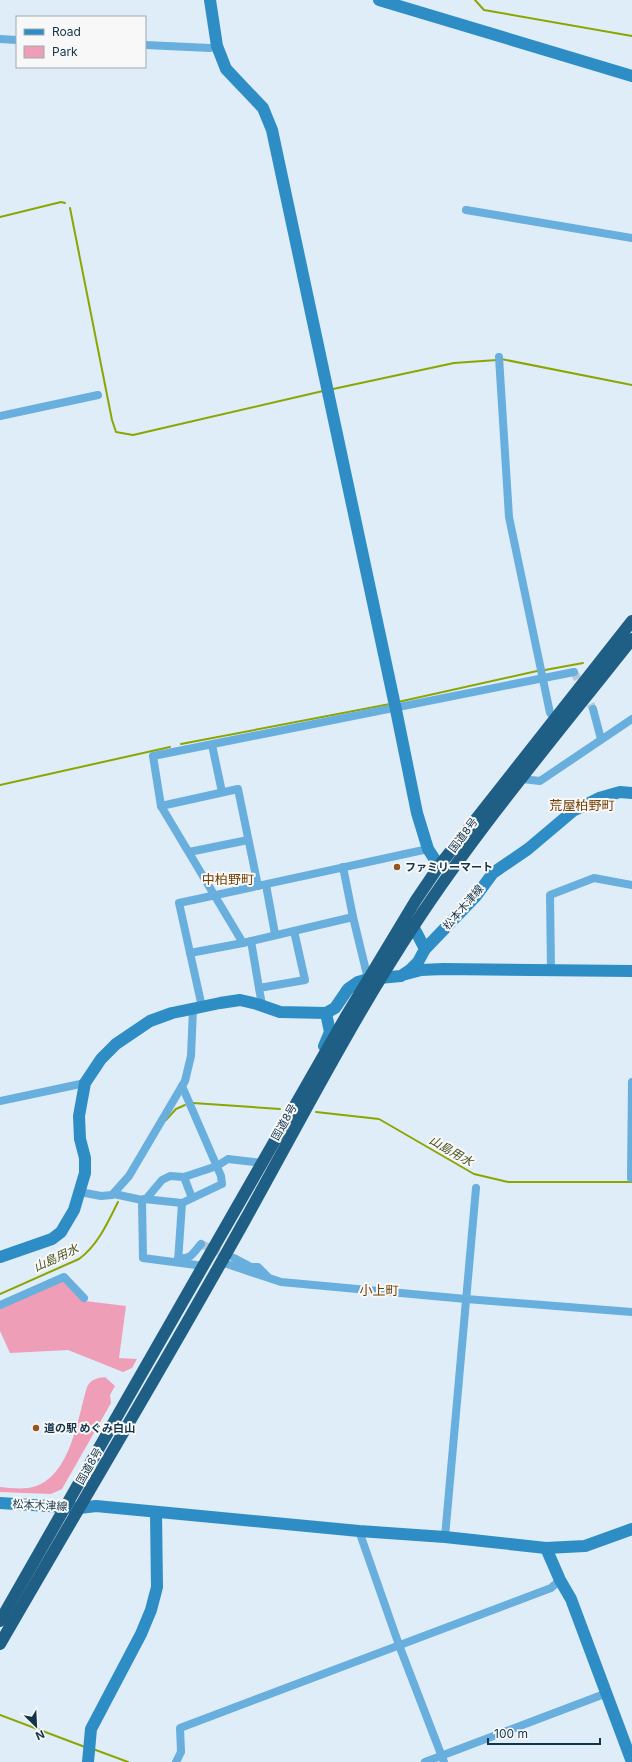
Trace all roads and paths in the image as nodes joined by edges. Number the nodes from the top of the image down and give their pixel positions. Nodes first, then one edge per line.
1 (210, 0) edge
2 (379, 0) edge
3 (0, 39) edge
4 (16, 40) edge
5 (146, 45) edge
6 (217, 46) junction
7 (632, 76) edge
8 (466, 210) dead end
9 (632, 238) edge
10 (499, 360) dead end
11 (98, 395) dead end
12 (0, 416) edge
13 (632, 621) edge
14 (632, 639) edge
15 (574, 672) dead end
16 (543, 677) junction
17 (395, 704) junction
18 (593, 709) tunnel mouth
19 (556, 718) junction
20 (632, 719) edge
21 (601, 739) junction
22 (212, 745) junction
23 (522, 779) junction
24 (222, 792) junction
25 (632, 793) edge
26 (161, 806) junction
27 (248, 840) junction
28 (428, 849) junction
29 (189, 852) junction
30 (439, 866) junction
31 (343, 867) junction
32 (262, 885) junction
33 (632, 885) edge
34 (213, 895) junction
35 (353, 917) junction
36 (413, 926) junction
37 (294, 931) junction
38 (275, 934) junction
39 (247, 942) junction
40 (425, 949) junction
41 (190, 952) junction
42 (551, 970) junction
43 (632, 971) edge
44 (401, 976) junction
45 (368, 979) junction
46 (382, 979) junction
47 (259, 988) junction
48 (262, 1005) junction
49 (197, 1008) junction
50 (326, 1013) junction
51 (632, 1082) edge
52 (86, 1083) junction
53 (182, 1086) junction
54 (301, 1094) junction
55 (0, 1101) edge
56 (262, 1163) junction
57 (217, 1166) junction
58 (184, 1177) junction
59 (631, 1178) edge
60 (476, 1188) dead end
61 (80, 1192) junction
62 (114, 1194) junction
63 (192, 1198) junction
64 (143, 1200) junction
65 (182, 1203) junction
66 (201, 1244) dead end
67 (0, 1257) edge
68 (234, 1258) tunnel mouth
69 (178, 1260) junction
70 (221, 1262) junction
71 (204, 1266) junction
72 (270, 1278) junction
73 (84, 1298) dead end
74 (466, 1299) junction
75 (0, 1305) edge
76 (632, 1312) edge
77 (0, 1503) edge
78 (64, 1507) junction
79 (80, 1508) junction
80 (156, 1513) junction
81 (632, 1529) edge
82 (359, 1531) junction
83 (445, 1537) junction
84 (546, 1548) junction
85 (560, 1580) junction
86 (0, 1621) edge
87 (0, 1644) edge
88 (399, 1645) junction
89 (607, 1693) junction
90 (89, 1759) edge
91 (443, 1759) edge
92 (176, 1762) edge
93 (424, 1762) edge
94 (632, 1762) edge

1 - 6 street
2 - 7 street
3 - 4 street
5 - 6 street
6 - 17 street
8 - 9 street
10 - 16 street
11 - 12 street
13 - 19 highway, 国道8号
14 - 23 highway, 国道8号
15 - 16 street
16 - 17 street
16 - 19 street
17 - 22 street
17 - 28 street
18 - 21 street
19 - 30 highway, 国道8号
20 - 21 street
21 - 23 street
22 - 24 street
22 - 26 street
23 - 36 highway, 国道8号
24 - 26 street
24 - 27 street
25 - 40 street, 松本木津線
26 - 29 street
27 - 29 street
27 - 32 street
28 - 30 street
28 - 31 street
29 - 34 street
30 - 45 highway, 国道8号
31 - 32 street
31 - 35 street
32 - 34 street
32 - 38 street
33 - 42 street
34 - 39 street
34 - 41 street
35 - 37 street
35 - 45 street
36 - 40 street
36 - 46 highway, 国道8号
37 - 38 street
37 - 47 street
38 - 39 street
39 - 41 street
39 - 47 street
40 - 44 street, 松本木津線
41 - 49 street
42 - 43 street
42 - 44 street
44 - 46 street
45 - 46 street
45 - 50 street
45 - 54 highway, 国道8号
46 - 70 highway, 国道8号
47 - 48 street
48 - 49 street
48 - 50 street
49 - 52 street
49 - 53 street
50 - 54 street
51 - 59 street
52 - 55 street
52 - 61 street
53 - 57 street
53 - 62 street
54 - 56 highway, 国道8号
56 - 57 street
56 - 71 highway, 国道8号
57 - 58 street
57 - 63 street
58 - 63 street
58 - 64 street
60 - 74 street
61 - 62 street
61 - 67 street
62 - 64 street
63 - 65 street
64 - 65 street
64 - 69 street
65 - 69 street
66 - 69 street
68 - 72 street
69 - 71 street
70 - 72 street
70 - 79 highway, 国道8号
71 - 78 highway, 国道8号
72 - 74 street
73 - 75 street
74 - 76 street
74 - 83 street
77 - 78 street, 松本木津線
78 - 79 street, 松本木津線
78 - 86 highway, 国道8号
79 - 80 street, 松本木津線
79 - 87 highway, 国道8号
80 - 82 street, 松本木津線
80 - 90 street
81 - 84 street, 松本木津線
82 - 83 street, 松本木津線
82 - 88 street
83 - 84 street, 松本木津線
84 - 85 street
85 - 88 street
85 - 89 street
88 - 91 street
88 - 92 street
89 - 91 street
89 - 94 street
91 - 93 street

